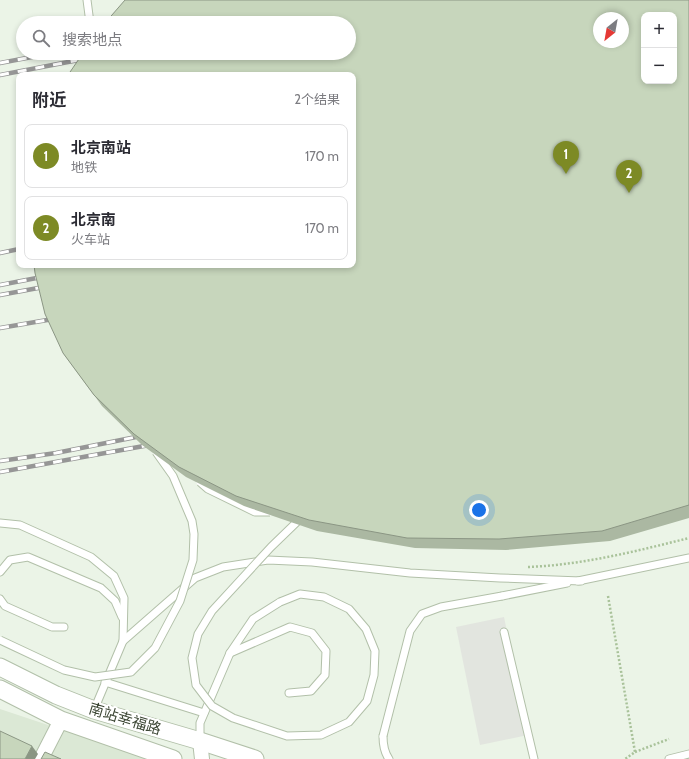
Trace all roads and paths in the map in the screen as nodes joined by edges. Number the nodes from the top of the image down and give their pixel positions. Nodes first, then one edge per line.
1 (87, 0) edge
2 (89, 16) edge
3 (174, 462) edge
4 (197, 480) edge
5 (280, 512) edge
6 (308, 512) edge
7 (0, 523) edge
8 (689, 538) edge
9 (689, 558) edge
10 (523, 568) dead end
11 (0, 572) edge
12 (581, 581) junction
13 (608, 596) dead end
14 (0, 599) edge
15 (124, 620) junction
16 (64, 626) dead end
17 (504, 632) dead end
18 (0, 640) edge
19 (123, 641) junction
20 (230, 653) junction
21 (0, 666) edge
22 (105, 682) junction
23 (0, 689) edge
24 (289, 693) dead end
25 (94, 710) junction
26 (204, 713) junction
27 (61, 720) junction
28 (669, 739) dead end
29 (200, 741) junction
30 (634, 752) junction
31 (689, 754) edge
32 (41, 759) edge
33 (172, 759) edge
34 (202, 759) edge
35 (255, 759) edge
36 (388, 759) edge
37 (534, 759) edge
38 (625, 759) edge
39 (669, 759) edge

1 - 2 lane
3 - 18 lane, bridge
4 - 5 lane, bridge
6 - 20 lane, bridge
7 - 15 lane
8 - 10 path
9 - 12 lane
11 - 15 lane
12 - 19 lane
12 - 36 lane, bridge
13 - 30 path
14 - 16 lane
15 - 19 lane
17 - 37 lane
19 - 22 lane
20 - 24 lane
20 - 26 lane
21 - 25 street, 南站幸福路
22 - 25 lane
22 - 26 lane
23 - 27 street, 南站幸福路
25 - 29 street, 南站幸福路
26 - 29 lane
27 - 32 street
27 - 33 street, 南站幸福路
28 - 30 path
29 - 34 street
29 - 35 street, 南站幸福路
30 - 38 path
31 - 39 lane

